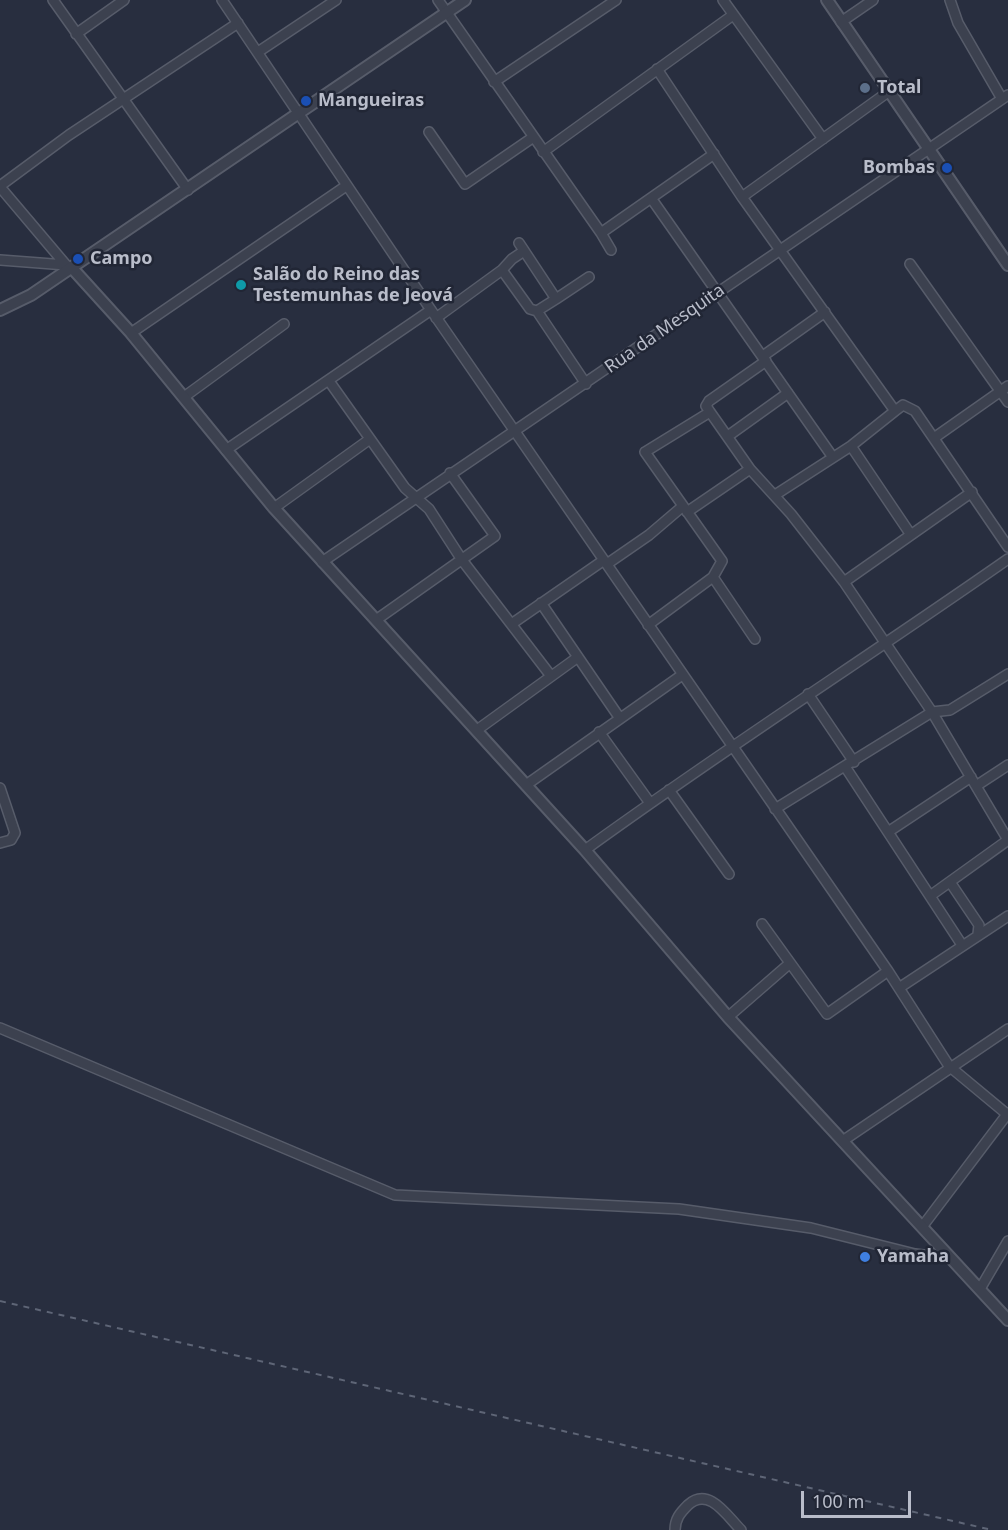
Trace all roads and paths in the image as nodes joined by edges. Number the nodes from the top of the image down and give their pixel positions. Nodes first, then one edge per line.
1 (53, 0) edge
2 (124, 0) edge
3 (222, 0) edge
4 (336, 0) edge
5 (438, 0) edge
6 (465, 0) edge
7 (616, 0) edge
8 (723, 0) edge
9 (827, 0) edge
10 (873, 0) edge
11 (952, 1) edge
12 (326, 3) edge
13 (447, 13) junction
14 (733, 15) junction
15 (841, 22) junction
16 (238, 23) junction
17 (76, 34) junction
18 (258, 52) junction
19 (657, 69) junction
20 (494, 82) junction
21 (888, 92) junction
22 (1005, 97) edge
23 (123, 100) junction
24 (299, 115) junction
25 (429, 132) dead end
26 (532, 138) junction
27 (823, 140) junction
28 (927, 149) junction
29 (543, 152) junction
30 (714, 154) junction
31 (346, 186) junction
32 (0, 187) edge
33 (188, 190) junction
34 (742, 197) junction
35 (651, 198) junction
36 (601, 233) junction
37 (779, 249) junction
38 (611, 250) dead end
39 (0, 260) edge
40 (910, 264) dead end
41 (1008, 264) edge
42 (69, 267) junction
43 (502, 270) junction
44 (589, 277) dead end
45 (718, 293) junction
46 (556, 299) junction
47 (0, 310) edge
48 (537, 311) junction
49 (825, 312) junction
50 (434, 314) junction
51 (284, 324) dead end
52 (131, 333) junction
53 (764, 358) junction
54 (329, 381) junction
55 (586, 384) junction
56 (1004, 389) edge
57 (788, 393) junction
58 (184, 397) junction
59 (1008, 402) edge
60 (895, 411) junction
61 (710, 412) junction
62 (515, 430) junction
63 (728, 436) junction
64 (934, 438) junction
65 (370, 439) junction
66 (851, 446) junction
67 (226, 450) junction
68 (832, 456) junction
69 (750, 469) junction
70 (450, 473) junction
71 (972, 492) junction
72 (775, 495) junction
73 (415, 497) junction
74 (274, 508) junction
75 (685, 509) junction
76 (911, 535) junction
77 (1008, 547) edge
78 (1008, 559) edge
79 (462, 560) junction
80 (322, 562) junction
81 (606, 562) junction
82 (713, 577) junction
83 (844, 582) junction
84 (540, 603) junction
85 (376, 620) junction
86 (513, 623) junction
87 (648, 625) junction
88 (755, 639) dead end
89 (886, 644) junction
90 (578, 657) junction
91 (682, 675) junction
92 (551, 676) junction
93 (1005, 676) edge
94 (1008, 687) edge
95 (808, 694) junction
96 (932, 712) junction
97 (619, 717) junction
98 (477, 730) junction
99 (599, 732) junction
100 (730, 746) junction
101 (850, 765) junction
102 (1008, 765) edge
103 (974, 782) junction
104 (526, 785) junction
105 (0, 788) edge
106 (669, 790) junction
107 (650, 803) junction
108 (775, 809) junction
109 (888, 832) junction
110 (1008, 840) edge
111 (0, 843) edge
112 (585, 850) junction
113 (729, 874) dead end
114 (950, 882) junction
115 (930, 896) junction
116 (1008, 916) edge
117 (762, 924) dead end
118 (978, 934) junction
119 (962, 945) junction
120 (789, 964) junction
121 (888, 971) junction
122 (899, 987) junction
123 (728, 1017) junction
124 (0, 1028) edge
125 (1008, 1029) edge
126 (949, 1066) junction
127 (1008, 1114) edge
128 (844, 1140) junction
129 (921, 1227) junction
130 (1008, 1241) edge
131 (950, 1258) junction
132 (980, 1289) junction
133 (1008, 1320) edge
134 (675, 1530) edge
135 (741, 1530) edge

1 - 17 street
2 - 17 street
3 - 16 street
4 - 12 street
5 - 13 street
6 - 13 street
7 - 20 street
8 - 14 street
9 - 15 street
10 - 15 street
11 - 22 street
12 - 18 street
13 - 20 street
13 - 24 street
14 - 19 street
14 - 27 street
15 - 21 street
16 - 18 street
16 - 23 street
17 - 23 street
18 - 24 street
19 - 29 street
19 - 30 street
20 - 26 street
21 - 27 street
21 - 28 street
22 - 28 street, Rua da Mesquita
23 - 32 street
23 - 33 street
24 - 31 street
24 - 33 street
25 - 26 street
26 - 29 street
27 - 34 street
28 - 37 street, Rua da Mesquita
28 - 41 street
29 - 36 street
30 - 34 street
30 - 35 street
31 - 50 street
31 - 52 street
32 - 42 street
33 - 42 street
34 - 37 street
35 - 36 street
35 - 45 street
36 - 38 street
37 - 45 street, Rua da Mesquita
37 - 49 street
39 - 42 street
40 - 56 street
42 - 47 street
42 - 52 street
43 - 46 street
43 - 48 street
43 - 50 street
44 - 46 street
45 - 53 street
45 - 55 street, Rua da Mesquita
46 - 48 street
48 - 55 street
49 - 53 street
49 - 60 street
50 - 54 street
50 - 62 street
51 - 58 street
52 - 58 street
53 - 57 street
53 - 61 street
54 - 65 street
54 - 67 street
55 - 62 street, Rua da Mesquita
56 - 59 street
56 - 64 street
57 - 63 street
57 - 68 street
58 - 67 street
60 - 64 street
60 - 66 street
61 - 63 street
61 - 75 street
62 - 70 street, Rua da Mesquita
62 - 81 street
63 - 69 street
64 - 71 street
65 - 73 street
65 - 74 street
66 - 68 street
66 - 76 street
67 - 74 street
68 - 72 street
69 - 72 street
69 - 75 street
70 - 73 street, Rua da Mesquita
70 - 79 street
71 - 76 street
71 - 77 street
72 - 83 street
73 - 79 street
73 - 80 street, Rua da Mesquita
74 - 80 street
75 - 81 street
75 - 82 street
76 - 83 street
78 - 89 street
79 - 85 street
79 - 86 street
80 - 85 street
81 - 84 street
81 - 87 street
82 - 87 street
82 - 88 street
83 - 89 street
84 - 86 street
84 - 90 street
85 - 98 street
86 - 92 street
87 - 91 street
89 - 95 street
89 - 96 street
90 - 92 street
90 - 97 street
91 - 97 street
91 - 100 street
92 - 98 street
93 - 94 street
93 - 96 street
95 - 100 street
95 - 101 street
96 - 101 street
96 - 103 street
97 - 99 street
98 - 104 street
99 - 104 street
99 - 107 street
100 - 106 street
100 - 108 street
101 - 108 street
101 - 109 street
102 - 103 street
103 - 109 street
103 - 110 street
104 - 112 street
105 - 111 street
106 - 107 street
106 - 113 street
107 - 112 street
108 - 121 street
109 - 115 street
110 - 114 street
112 - 123 street
114 - 115 street
114 - 118 street
115 - 119 street
116 - 118 street
117 - 120 street
118 - 119 street
119 - 122 street
120 - 121 street
120 - 123 street
121 - 122 street
122 - 126 street
123 - 128 street
124 - 131 street
125 - 126 street
126 - 127 street
126 - 128 street
127 - 129 street
128 - 129 street
129 - 131 street
130 - 132 street
131 - 132 street
132 - 133 street
134 - 135 street

